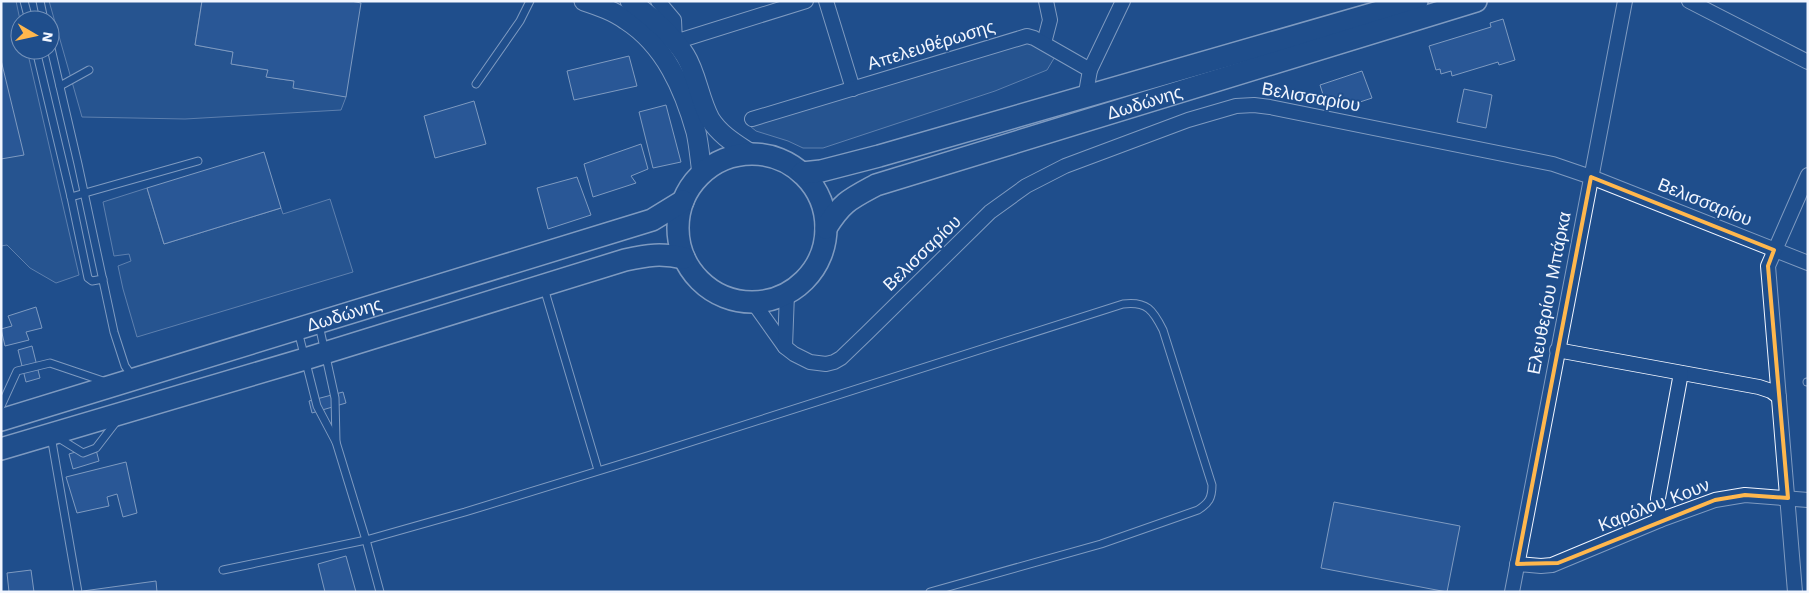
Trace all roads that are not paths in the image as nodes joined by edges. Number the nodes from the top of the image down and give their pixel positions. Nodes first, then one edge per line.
1 (530, 1) edge
2 (584, 1) edge
3 (630, 1) edge
4 (658, 1) edge
5 (806, 1) edge
6 (826, 1) edge
7 (1046, 1) edge
8 (1122, 1) edge
9 (1417, 1) edge
10 (1476, 1) edge
11 (1625, 1) edge
12 (1689, 1) edge
13 (1365, 10) edge
14 (675, 42) junction
15 (1044, 43) junction
16 (38, 60) edge
17 (54, 60) edge
18 (1808, 62) edge
19 (89, 70) dead end
20 (1090, 70) junction
21 (476, 84) dead end
22 (60, 86) junction
23 (853, 89) junction
24 (1088, 97) junction
25 (752, 119) dead end
26 (75, 149) junction
27 (61, 153) junction
28 (751, 154) junction
29 (198, 161) dead end
30 (702, 173) junction
31 (802, 173) junction
32 (1808, 175) edge
33 (1591, 177) junction
34 (85, 193) junction
35 (71, 196) junction
36 (683, 201) junction
37 (826, 228) junction
38 (1774, 250) junction
39 (684, 258) junction
40 (1808, 263) edge
41 (103, 279) junction
42 (543, 285) junction
43 (787, 293) junction
44 (753, 302) junction
45 (319, 323) junction
46 (298, 329) junction
47 (785, 347) junction
48 (1557, 350) junction
49 (325, 353) junction
50 (305, 360) junction
51 (1680, 373) junction
52 (125, 382) junction
53 (1779, 397) junction
54 (1, 406) edge
55 (1, 420) edge
56 (50, 433) junction
57 (336, 442) junction
58 (1, 449) edge
59 (598, 470) junction
60 (1788, 498) junction
61 (1808, 500) edge
62 (1660, 520) junction
63 (366, 540) junction
64 (1517, 564) junction
65 (223, 570) dead end
66 (78, 592) edge
67 (380, 592) edge
68 (930, 592) edge
69 (1512, 592) edge
70 (1795, 592) edge

1 - 21 lane
2 - 30 main road
3 - 14 main road
4 - 14 street
5 - 14 street
6 - 23 street
7 - 15 street
8 - 20 street
9 - 13 main road, Δωδώνης
10 - 37 main road, Δωδώνης
11 - 33 street, Ελευθερίου Μπάρκα
12 - 18 street
13 - 24 main road, Δωδώνης
14 - 28 main road
15 - 20 street, Απελευθέρωσης
15 - 23 street, Απελευθέρωσης
16 - 27 lane
17 - 22 lane
19 - 22 lane
20 - 24 street
22 - 26 lane
23 - 25 street, Απελευθέρωσης
24 - 31 main road, Δωδώνης
26 - 27 lane
26 - 34 lane
27 - 35 lane
28 - 30 main road, Δωδώνης
28 - 31 main road, Δωδώνης
29 - 34 lane
30 - 36 main road, Δωδώνης
31 - 37 main road, Δωδώνης
32 - 38 street
33 - 38 street, Βελισσαρίου
33 - 47 street, Βελισσαρίου
33 - 48 street, Ελευθερίου Μπάρκα
34 - 35 lane
34 - 41 lane
35 - 41 lane
36 - 39 main road, Δωδώνης
36 - 45 main road, Δωδώνης
37 - 43 main road, Δωδώνης
38 - 40 street, Βελισσαρίου
38 - 53 street
39 - 42 main road, Δωδώνης
39 - 44 main road, Δωδώνης
41 - 52 lane
42 - 49 main road, Δωδώνης
42 - 59 lane
43 - 44 main road, Δωδώνης
43 - 47 street
44 - 47 street, Βελισσαρίου
45 - 46 main road, Δωδώνης
45 - 49 lane
46 - 50 lane
46 - 52 main road, Δωδώνης
48 - 51 street
48 - 64 street, Ελευθερίου Μπάρκα
49 - 50 main road, Δωδώνης
49 - 57 lane
50 - 56 main road, Δωδώνης
50 - 57 lane
51 - 53 street
51 - 62 street
52 - 54 lane
52 - 55 main road, Δωδώνης
53 - 60 street
56 - 58 main road, Δωδώνης
56 - 66 lane
57 - 63 lane
59 - 63 lane
59 - 68 lane
60 - 61 street, Καρόλου Κουν
60 - 62 street, Καρόλου Κουν
60 - 70 street
62 - 64 street, Καρόλου Κουν
63 - 65 lane
63 - 67 lane
64 - 69 street, Ελευθερίου Μπάρκα

